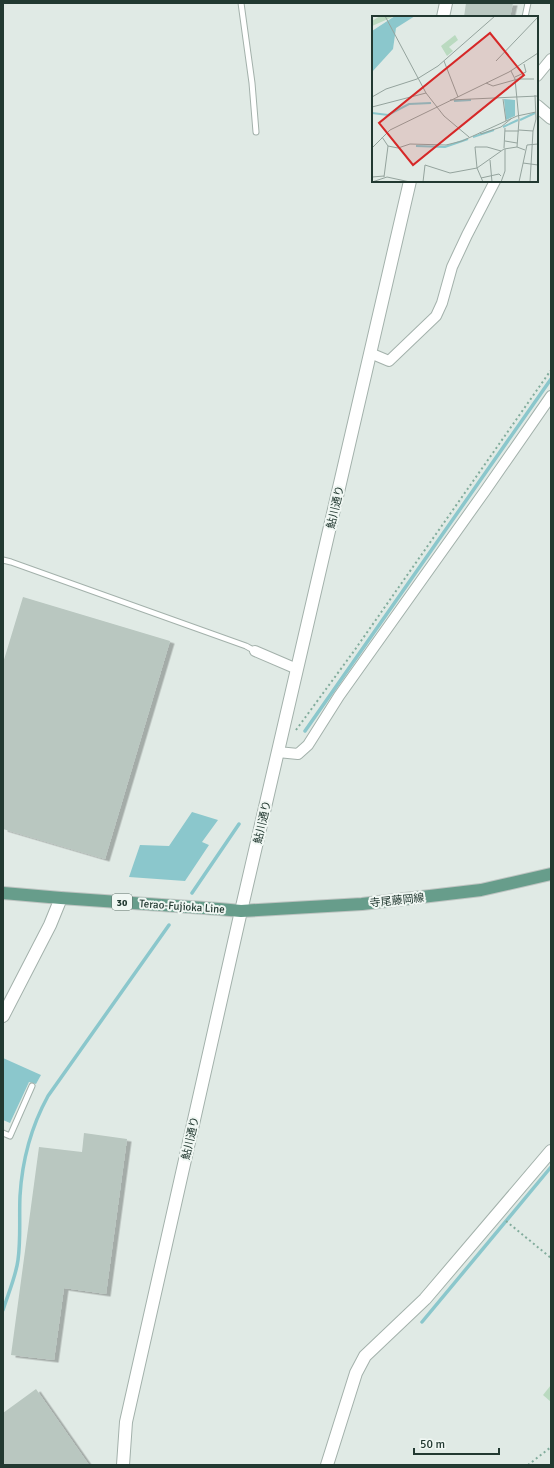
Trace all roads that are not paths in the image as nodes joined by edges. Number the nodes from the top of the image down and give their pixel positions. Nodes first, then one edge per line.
1 (241, 3) edge
2 (446, 3) edge
3 (528, 3) edge
4 (443, 16) edge
5 (525, 16) edge
6 (551, 59) edge
7 (538, 75) edge
8 (538, 107) edge
9 (551, 118) edge
10 (256, 132) dead end
11 (410, 182) edge
12 (494, 182) edge
13 (370, 353) junction
14 (551, 396) edge
15 (3, 560) edge
16 (255, 651) joint
17 (297, 669) junction
18 (278, 752) junction
19 (551, 874) edge
20 (3, 893) edge
21 (61, 898) junction
22 (241, 911) junction
23 (3, 1016) edge
24 (32, 1086) dead end
25 (3, 1133) edge
26 (551, 1151) edge
27 (123, 1465) edge
28 (328, 1465) edge

1 - 10 lane
2 - 4 street
3 - 5 lane
6 - 7 street
8 - 9 street
11 - 13 street, 鮎川通り
12 - 13 street
13 - 17 street, 鮎川通り
14 - 18 street
15 - 16 lane
16 - 17 street
17 - 18 street, 鮎川通り
18 - 22 street, 鮎川通り
19 - 22 main road, 寺尾藤岡線
20 - 21 main road, Terao-Fujioka Line / 30
21 - 22 main road, Terao-Fujioka Line / 30
21 - 23 street
22 - 27 street, 鮎川通り
24 - 25 lane
26 - 28 street

